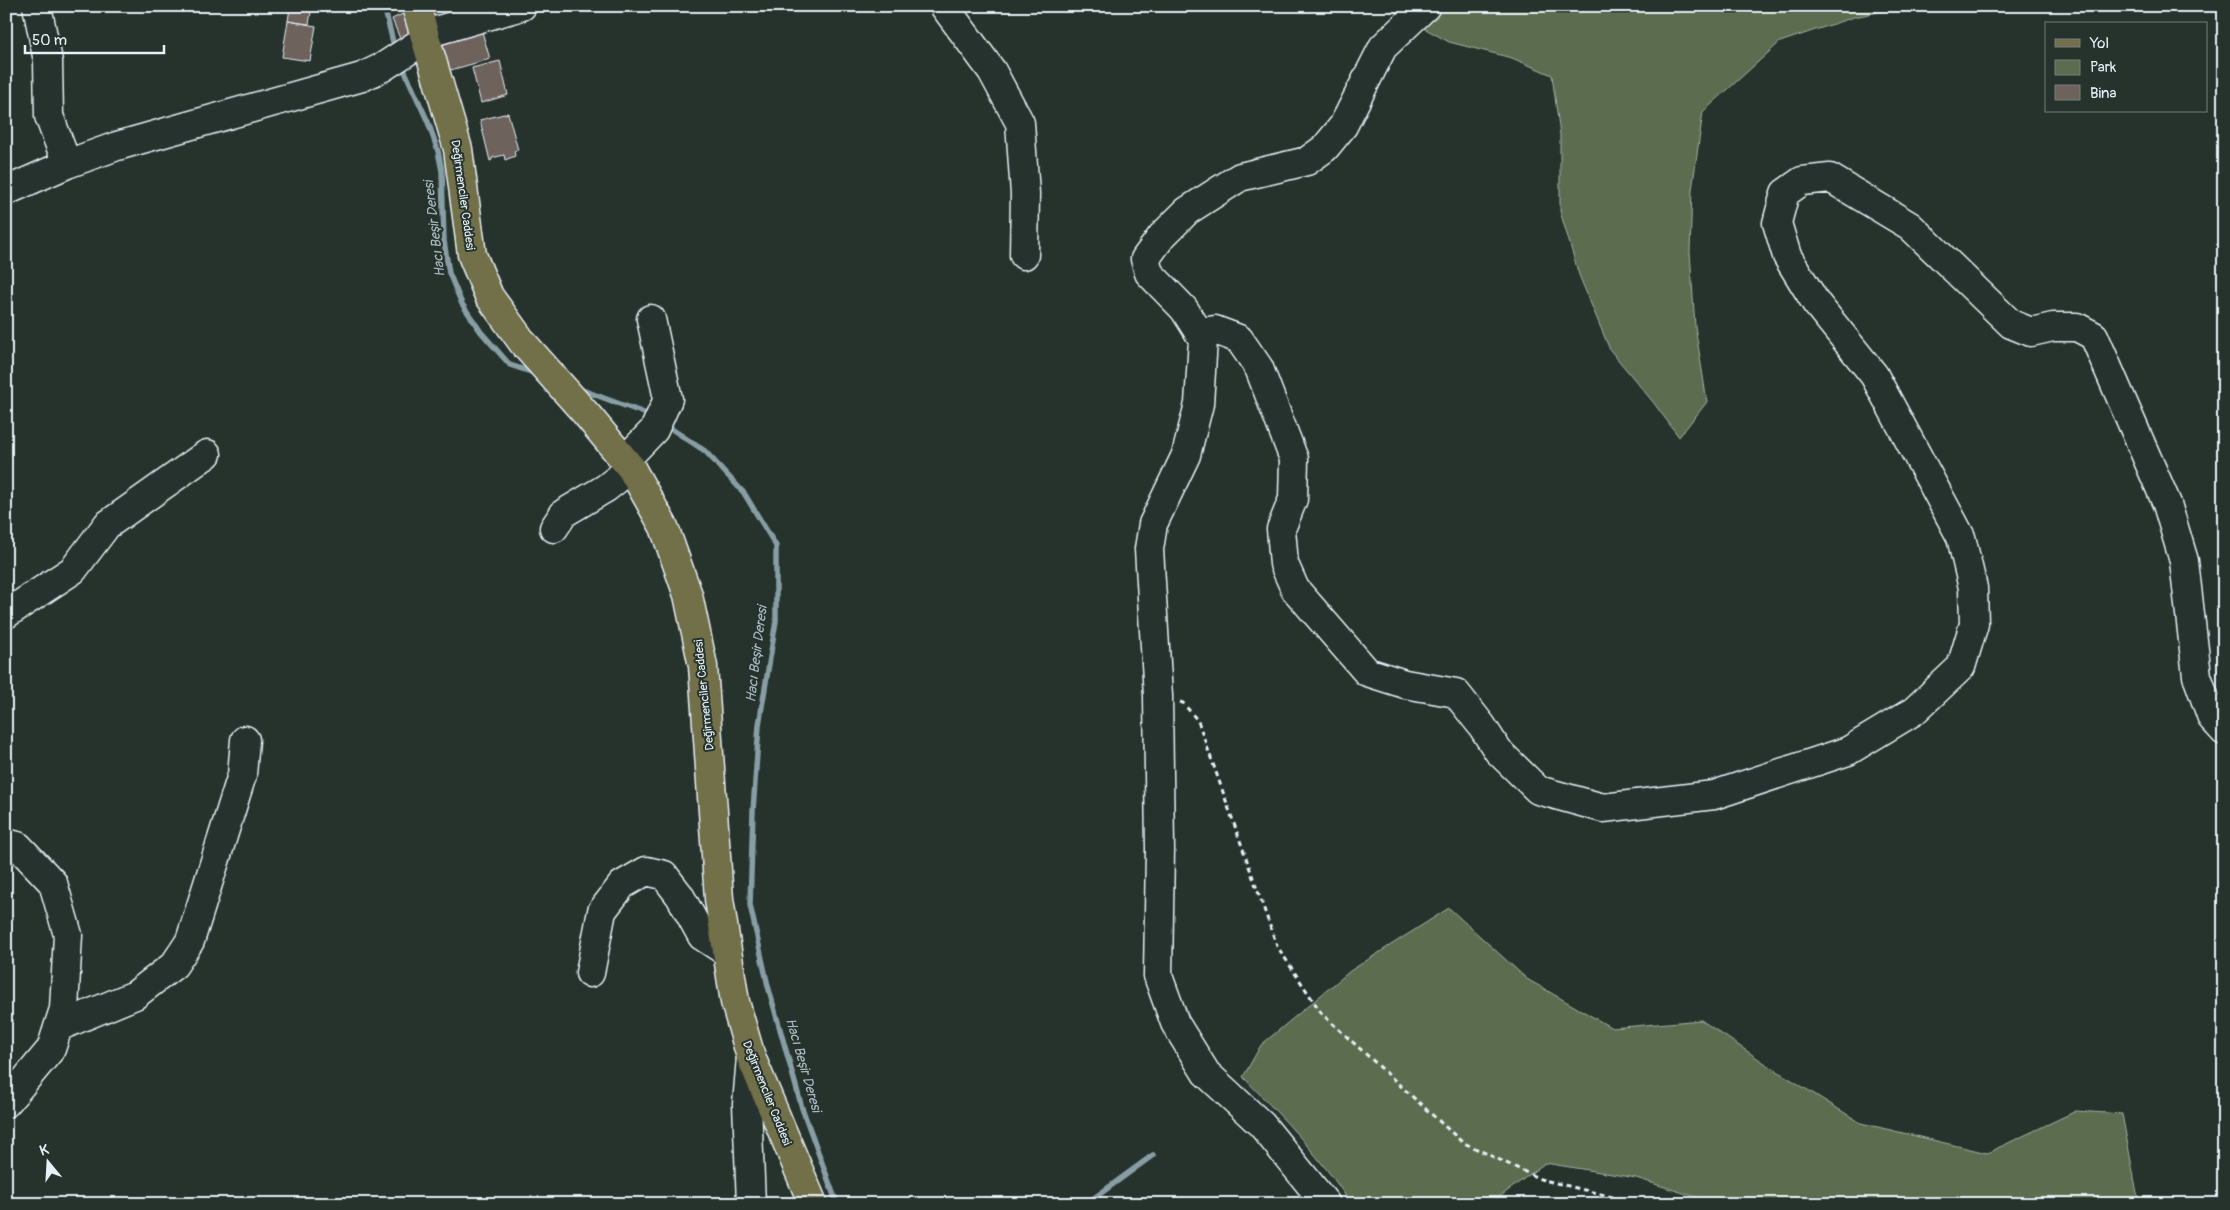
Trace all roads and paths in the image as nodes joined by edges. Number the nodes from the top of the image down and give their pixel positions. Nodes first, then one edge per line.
1 (37, 6) edge
2 (416, 6) edge
3 (522, 6) edge
4 (944, 6) edge
5 (1426, 6) edge
6 (421, 40) junction
7 (67, 164) junction
8 (6, 191) edge
9 (1024, 255) dead end
10 (651, 319) dead end
11 (1199, 333) junction
12 (207, 454) dead end
13 (628, 464) junction
14 (554, 528) dead end
15 (6, 614) edge
16 (1158, 696) junction
17 (2224, 731) edge
18 (245, 740) dead end
19 (6, 843) edge
20 (725, 951) junction
21 (590, 973) dead end
22 (58, 1027) junction
23 (750, 1057) junction
24 (6, 1103) edge
25 (752, 1204) edge
26 (813, 1204) edge
27 (1326, 1204) edge
28 (1642, 1204) edge

1 - 7 street
2 - 6 main road, Değirmenciler Caddesi
3 - 6 street
4 - 9 street
5 - 11 street
6 - 7 street
6 - 13 main road, Değirmenciler Caddesi
7 - 8 street
10 - 13 street
11 - 16 street
11 - 17 street
12 - 15 street
13 - 14 street
13 - 20 main road, Değirmenciler Caddesi
16 - 27 street
16 - 28 path
18 - 22 street
19 - 22 street
20 - 21 street
20 - 23 main road, Değirmenciler Caddesi
22 - 24 street
23 - 25 street
23 - 26 main road, Değirmenciler Caddesi

